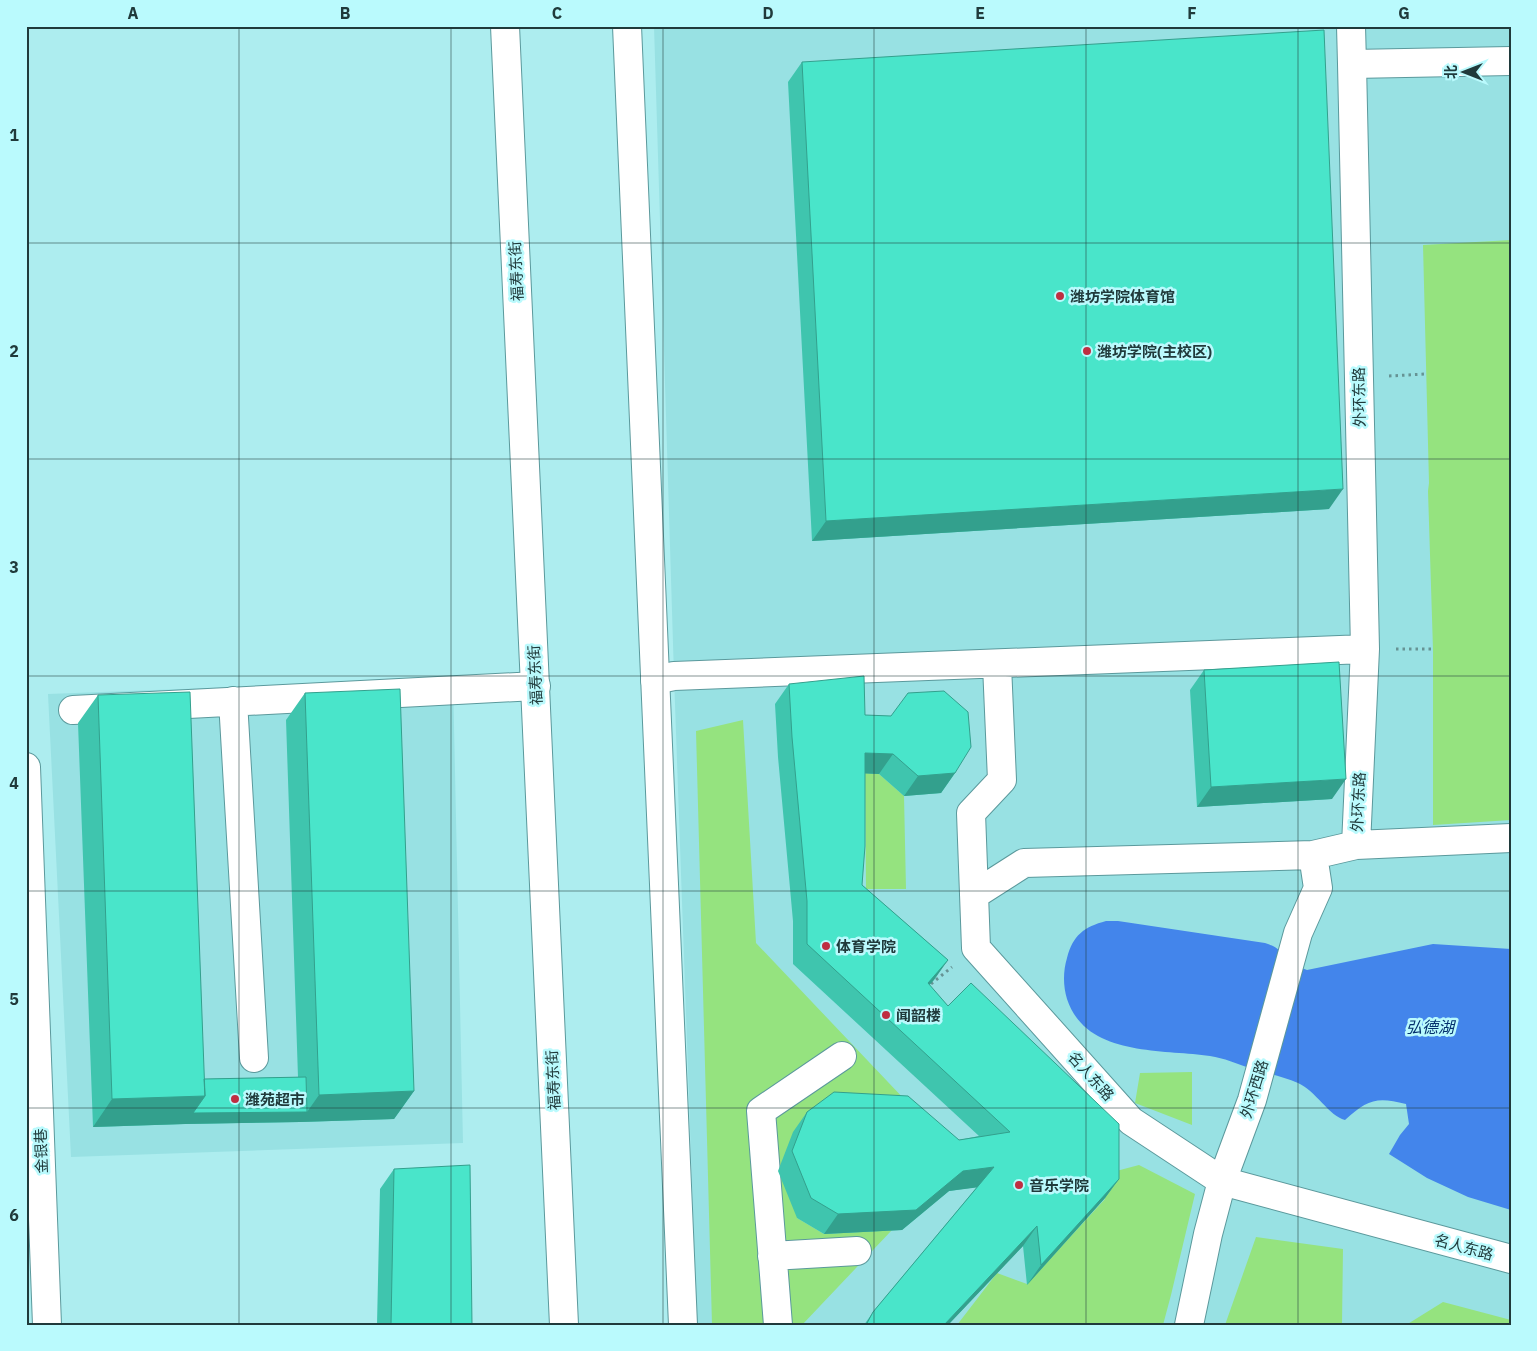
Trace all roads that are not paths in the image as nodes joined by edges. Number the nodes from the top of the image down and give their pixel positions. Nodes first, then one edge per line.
1 (505, 26) edge
2 (627, 26) edge
3 (1351, 26) edge
4 (1511, 61) edge
5 (1352, 64) junction
6 (1365, 649) junction
7 (998, 665) junction
8 (655, 680) junction
9 (536, 686) junction
10 (233, 701) junction
11 (73, 710) dead end
12 (26, 768) edge
13 (1511, 838) edge
14 (1356, 845) junction
15 (1313, 855) junction
16 (974, 895) junction
17 (842, 1056) dead end
18 (254, 1058) dead end
19 (1222, 1181) junction
20 (857, 1251) dead end
21 (772, 1256) junction
22 (1511, 1259) edge
23 (47, 1325) edge
24 (564, 1325) edge
25 (683, 1325) edge
26 (778, 1325) edge
27 (1189, 1325) edge

1 - 9 main road, 福寿东街
2 - 8 main road
3 - 5 main road, 外环东路
4 - 5 main road
5 - 6 main road, 外环东路
6 - 7 main road
6 - 14 main road, 外环东路
7 - 8 main road
7 - 16 main road
8 - 25 main road
9 - 10 main road
9 - 24 main road, 福寿东街
10 - 11 main road
10 - 18 main road
12 - 23 main road, 金银巷
13 - 14 main road
14 - 15 main road, 外环东路
15 - 16 main road, 外环东路
15 - 19 main road, 外环西路
16 - 19 main road, 名人东路
17 - 21 main road
19 - 22 main road, 名人东路
19 - 27 main road, 外环西路
20 - 21 main road
21 - 26 main road

